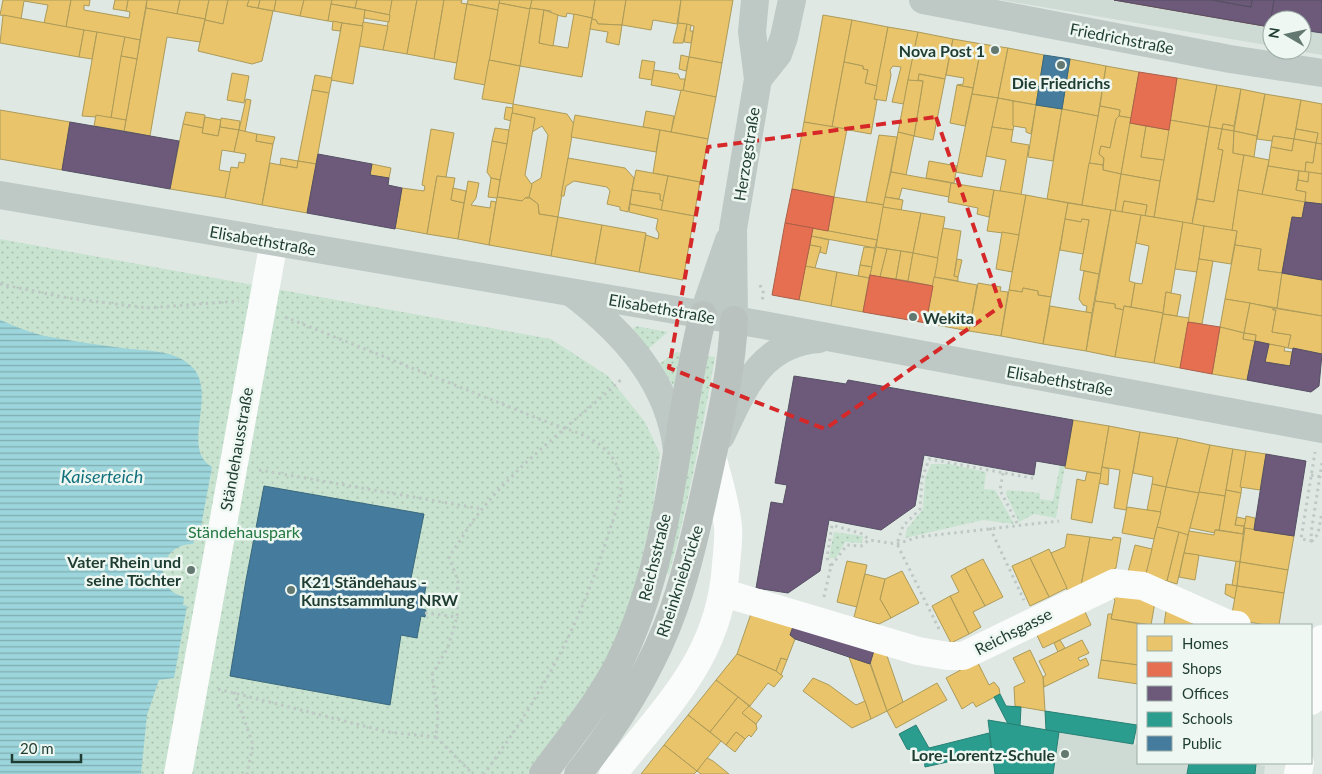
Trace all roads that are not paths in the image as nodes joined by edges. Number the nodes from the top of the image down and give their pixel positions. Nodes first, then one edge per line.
1 (755, 0) edge
2 (792, 0) edge
3 (923, 0) edge
4 (1322, 73) edge
5 (758, 79) junction
6 (0, 195) edge
7 (733, 229) junction
8 (274, 241) junction
9 (570, 292) junction
10 (703, 315) junction
11 (734, 320) junction
12 (835, 338) junction
13 (1321, 429) edge
14 (713, 454) junction
15 (678, 455) junction
16 (724, 593) junction
17 (1228, 624) edge
18 (1322, 639) edge
19 (1312, 695) edge
20 (178, 774) edge
21 (543, 774) edge
22 (578, 774) edge
23 (612, 774) edge

1 - 5 main road, Herzogstraße
2 - 5 main road, Herzogstraße
3 - 4 main road, Friedrichstraße
5 - 7 main road, Herzogstraße
6 - 8 main road, Elisabethstraße
7 - 10 main road, Herzogstraße
7 - 11 main road, Herzogstraße
8 - 9 main road, Elisabethstraße
8 - 20 street, Ständehausstraße
9 - 10 main road, Elisabethstraße
9 - 15 main road
10 - 11 main road, Elisabethstraße
10 - 15 highway, Reichsstraße
11 - 12 main road, Elisabethstraße
11 - 14 highway
12 - 13 main road, Elisabethstraße
12 - 14 main road
14 - 16 street
14 - 22 highway, Rheinkniebrücke
15 - 21 highway, Reichsstraße
16 - 17 street, Reichsgasse
16 - 23 street
18 - 19 street

